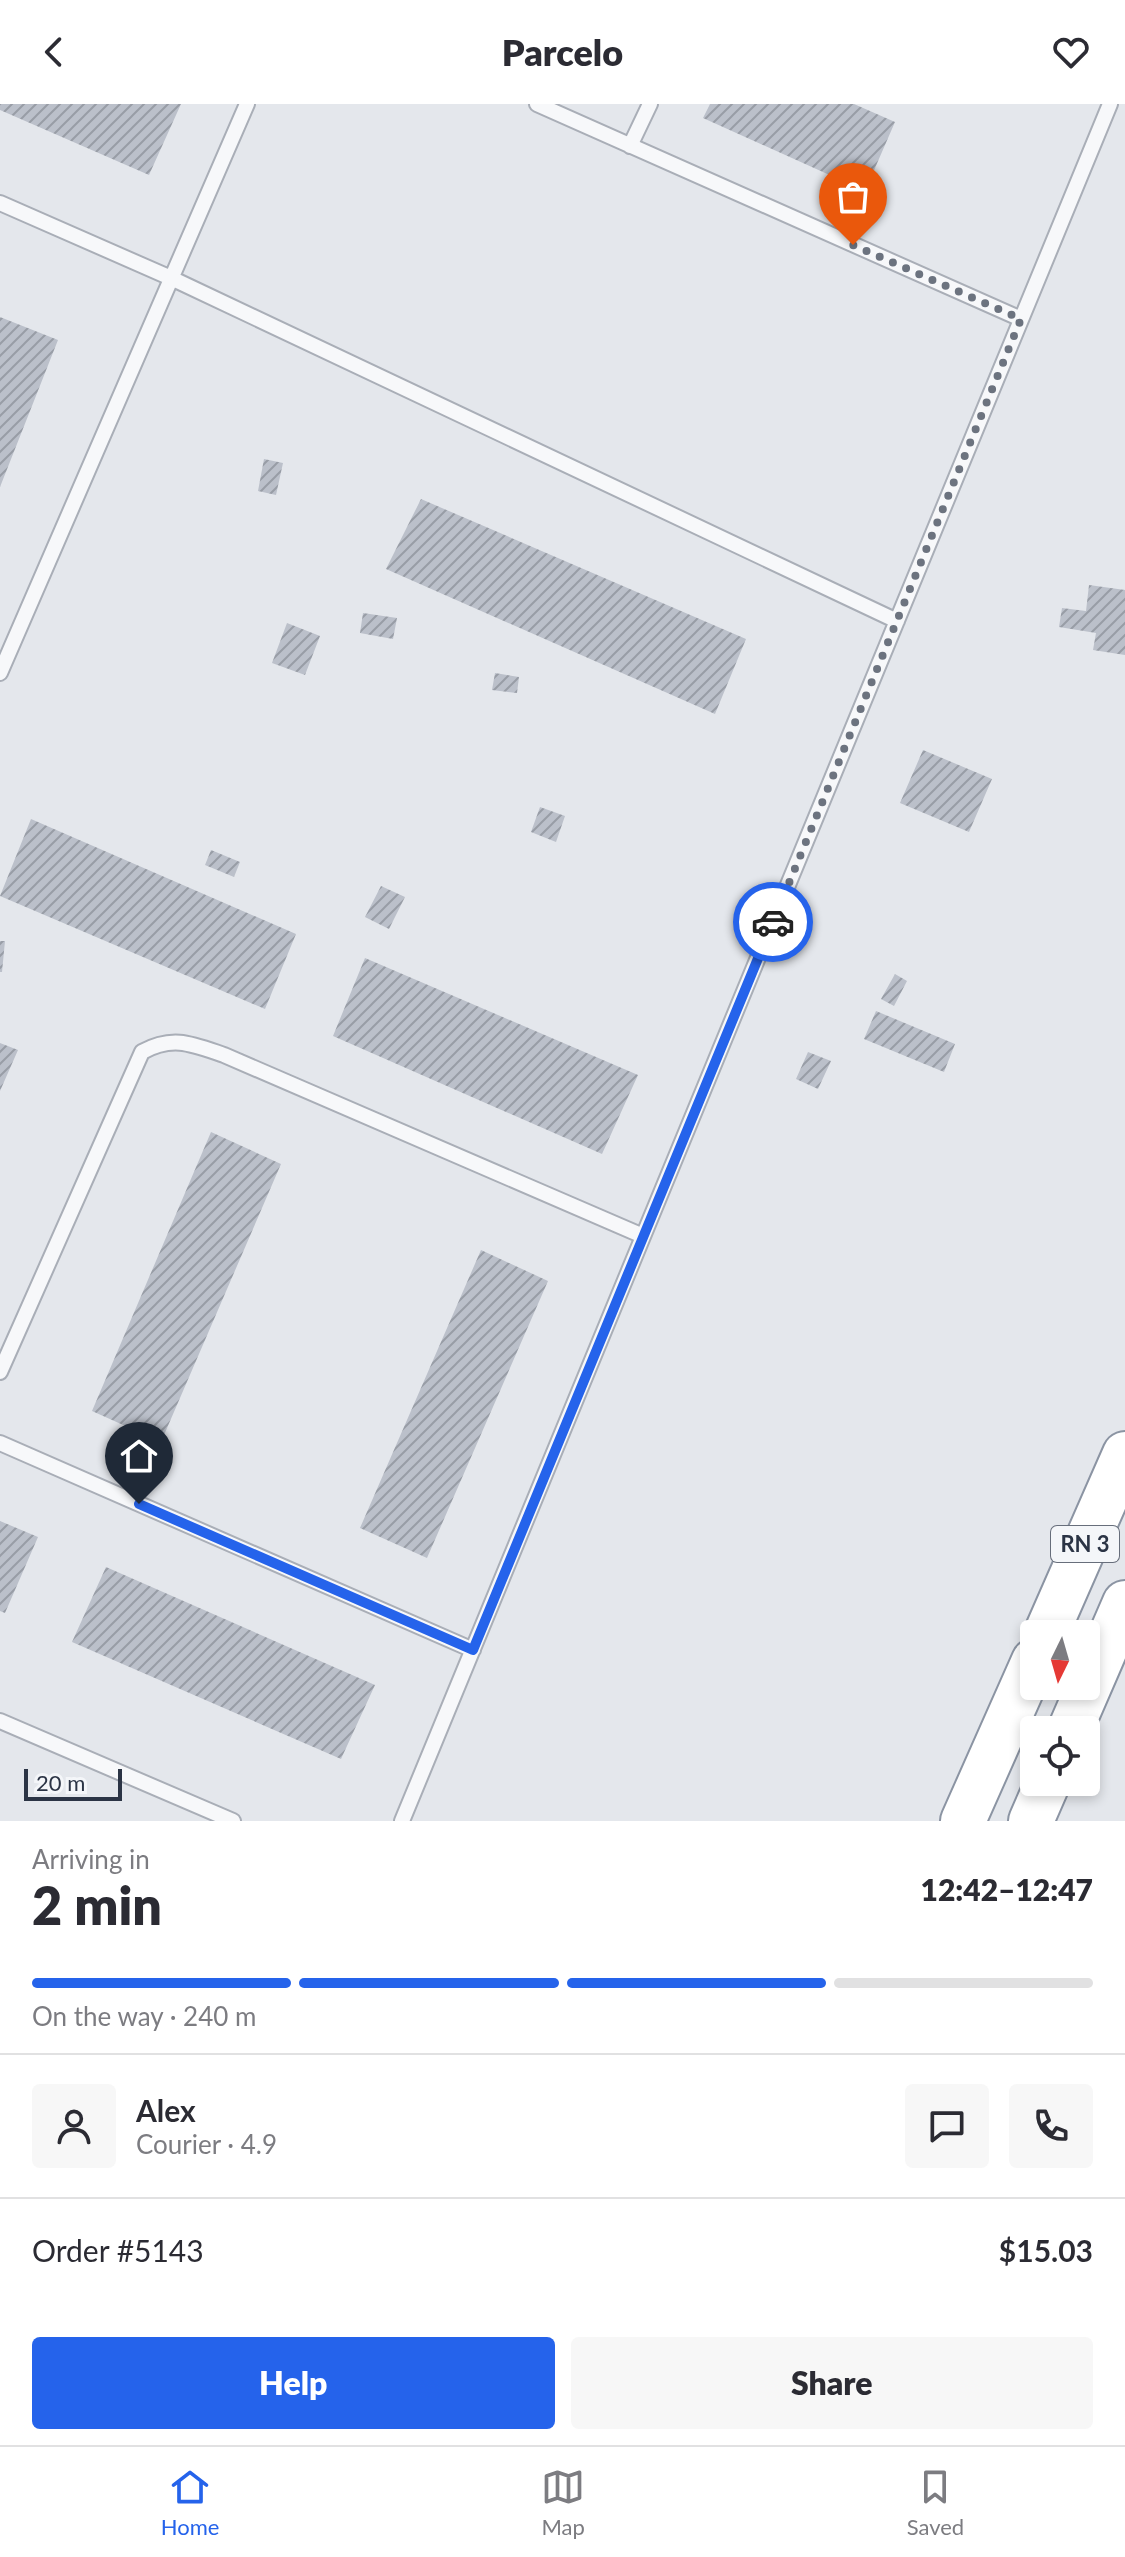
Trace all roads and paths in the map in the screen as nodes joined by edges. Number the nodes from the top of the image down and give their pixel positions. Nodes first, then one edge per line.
1 (247, 104) edge
2 (537, 104) edge
3 (650, 104) edge
4 (1110, 104) edge
5 (630, 146) junction
6 (0, 203) edge
7 (171, 278) junction
8 (1021, 319) junction
9 (897, 621) junction
10 (0, 673) edge
11 (643, 1236) junction
12 (0, 1372) edge
13 (0, 1443) edge
14 (1125, 1454) edge
15 (1125, 1603) edge
16 (1052, 1620) edge
17 (473, 1650) junction
18 (1020, 1693) edge
19 (1076, 1716) edge
20 (0, 1721) edge
21 (1042, 1796) edge
22 (233, 1821) edge
23 (402, 1821) edge
24 (963, 1821) edge
25 (1031, 1821) edge

1 - 7 lane
2 - 5 lane
3 - 5 lane
4 - 8 lane
5 - 8 lane
6 - 7 lane
7 - 9 lane
7 - 10 lane
8 - 9 lane
9 - 11 lane
11 - 12 lane
11 - 17 lane
13 - 17 lane
14 - 16 highway, RN 3
15 - 19 highway
17 - 23 lane
18 - 24 highway
20 - 22 lane
21 - 25 highway

